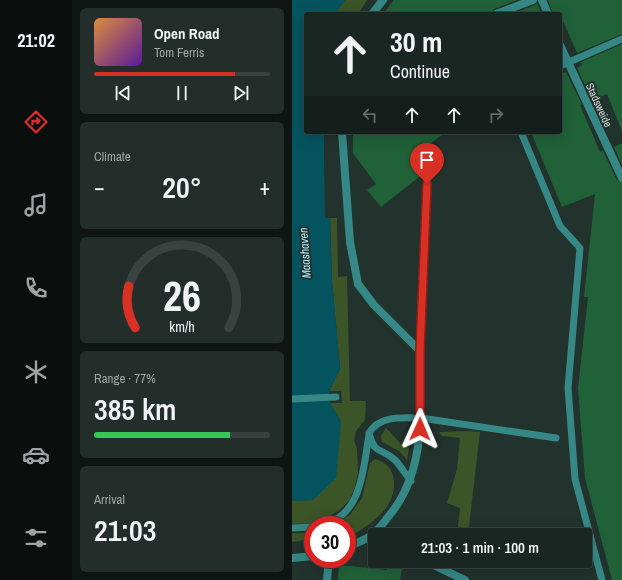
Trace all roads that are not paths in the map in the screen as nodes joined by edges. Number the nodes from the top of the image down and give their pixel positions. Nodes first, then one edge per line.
1 (383, 0) edge
2 (533, 0) edge
3 (542, 0) edge
4 (374, 12) edge
5 (501, 12) edge
6 (547, 12) edge
7 (622, 39) edge
8 (564, 64) edge
9 (342, 134) edge
10 (522, 134) edge
11 (622, 178) edge
12 (427, 184) dead end
13 (420, 350) junction
14 (336, 397) dead end
15 (292, 399) edge
16 (420, 418) junction
17 (369, 433) junction
18 (556, 438) dead end
19 (411, 481) junction
20 (342, 516) edge
21 (304, 527) edge
22 (292, 528) edge
23 (380, 528) edge
24 (368, 540) edge
25 (356, 544) edge
26 (304, 557) edge
27 (292, 558) edge
28 (329, 568) edge
29 (440, 568) edge
30 (328, 580) edge
31 (465, 580) edge
32 (602, 580) edge

1 - 4 street
2 - 5 street
3 - 6 street
7 - 8 lane
8 - 11 street, Stadsweide
9 - 13 street
10 - 32 lane
12 - 13 lane
13 - 16 street
14 - 15 lane
16 - 17 lane
16 - 18 lane
16 - 19 street
17 - 19 lane
17 - 20 lane
19 - 23 street
21 - 22 lane
24 - 25 street
26 - 27 street
28 - 30 street
29 - 31 street

